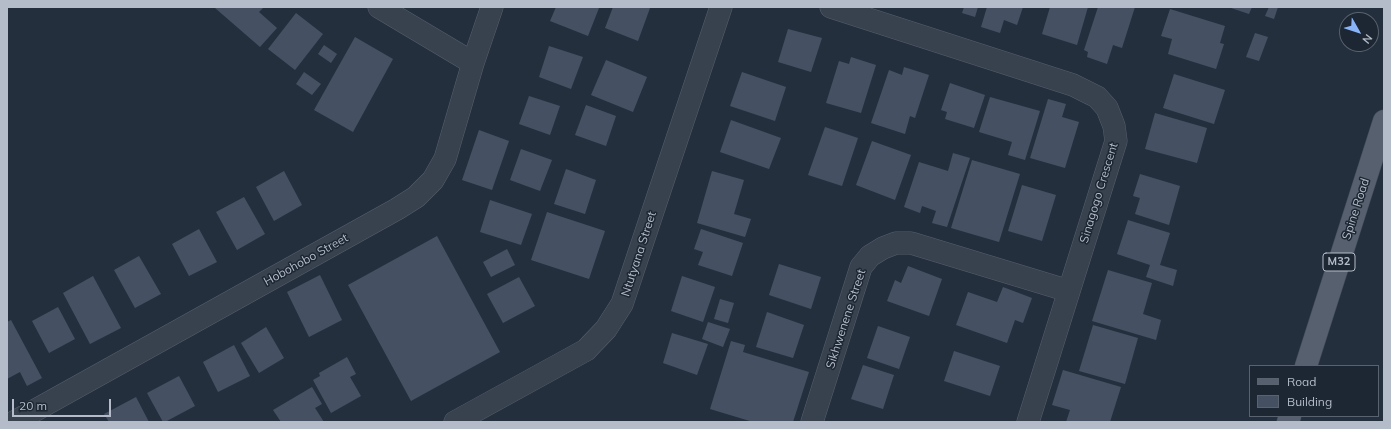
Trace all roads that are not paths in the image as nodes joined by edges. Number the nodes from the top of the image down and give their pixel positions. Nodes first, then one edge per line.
1 (379, 7) edge
2 (492, 7) edge
3 (721, 7) edge
4 (831, 7) edge
5 (473, 63) junction
6 (1384, 121) edge
7 (1069, 291) junction
8 (1306, 365) edge
9 (14, 422) edge
10 (455, 422) edge
11 (812, 422) edge
12 (1028, 422) edge

1 - 5 street
2 - 5 street, Hobohobo Street
3 - 10 street, Ntutyana Street
4 - 7 street, Sinagogo Crescent
5 - 9 street, Hobohobo Street
6 - 8 main road, Spine Road / M32
7 - 11 street, Sikhwenene Street
7 - 12 street, Sinagogo Crescent

